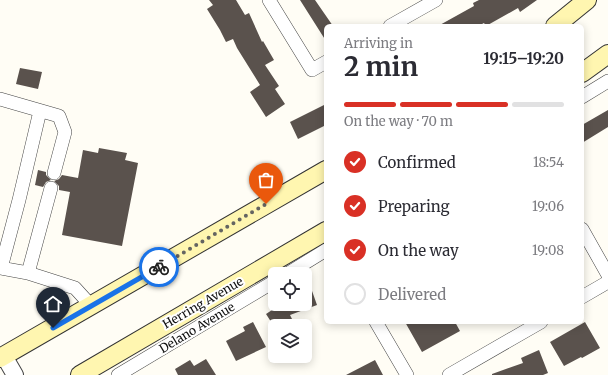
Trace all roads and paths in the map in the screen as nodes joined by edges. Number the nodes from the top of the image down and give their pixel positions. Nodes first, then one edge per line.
1 (269, 0) edge
2 (436, 0) edge
3 (587, 0) edge
4 (394, 24) edge
5 (557, 24) edge
6 (608, 54) edge
7 (324, 63) edge
8 (584, 72) edge
9 (608, 81) edge
10 (584, 96) edge
11 (0, 100) edge
12 (40, 111) junction
13 (324, 171) edge
14 (54, 173) dead end
15 (51, 188) dead end
16 (324, 232) edge
17 (584, 232) edge
18 (324, 251) edge
19 (298, 267) edge
20 (0, 268) edge
21 (28, 274) junction
22 (608, 275) edge
23 (608, 282) edge
24 (268, 285) edge
25 (584, 296) edge
26 (89, 307) junction
27 (377, 324) edge
28 (538, 324) edge
29 (1, 355) edge
30 (14, 375) edge
31 (80, 375) edge
32 (118, 375) edge
33 (407, 375) edge
34 (449, 375) edge

1 - 7 street
2 - 4 street
3 - 5 main road
6 - 8 main road
9 - 10 street
11 - 12 street
12 - 14 street
12 - 20 street
13 - 26 main road
15 - 21 street
16 - 31 main road, Herring Avenue
17 - 22 street
18 - 19 street
20 - 21 street
21 - 26 street
23 - 25 street
24 - 32 street, Delano Avenue
26 - 29 main road
27 - 33 street
28 - 34 street
29 - 30 street

